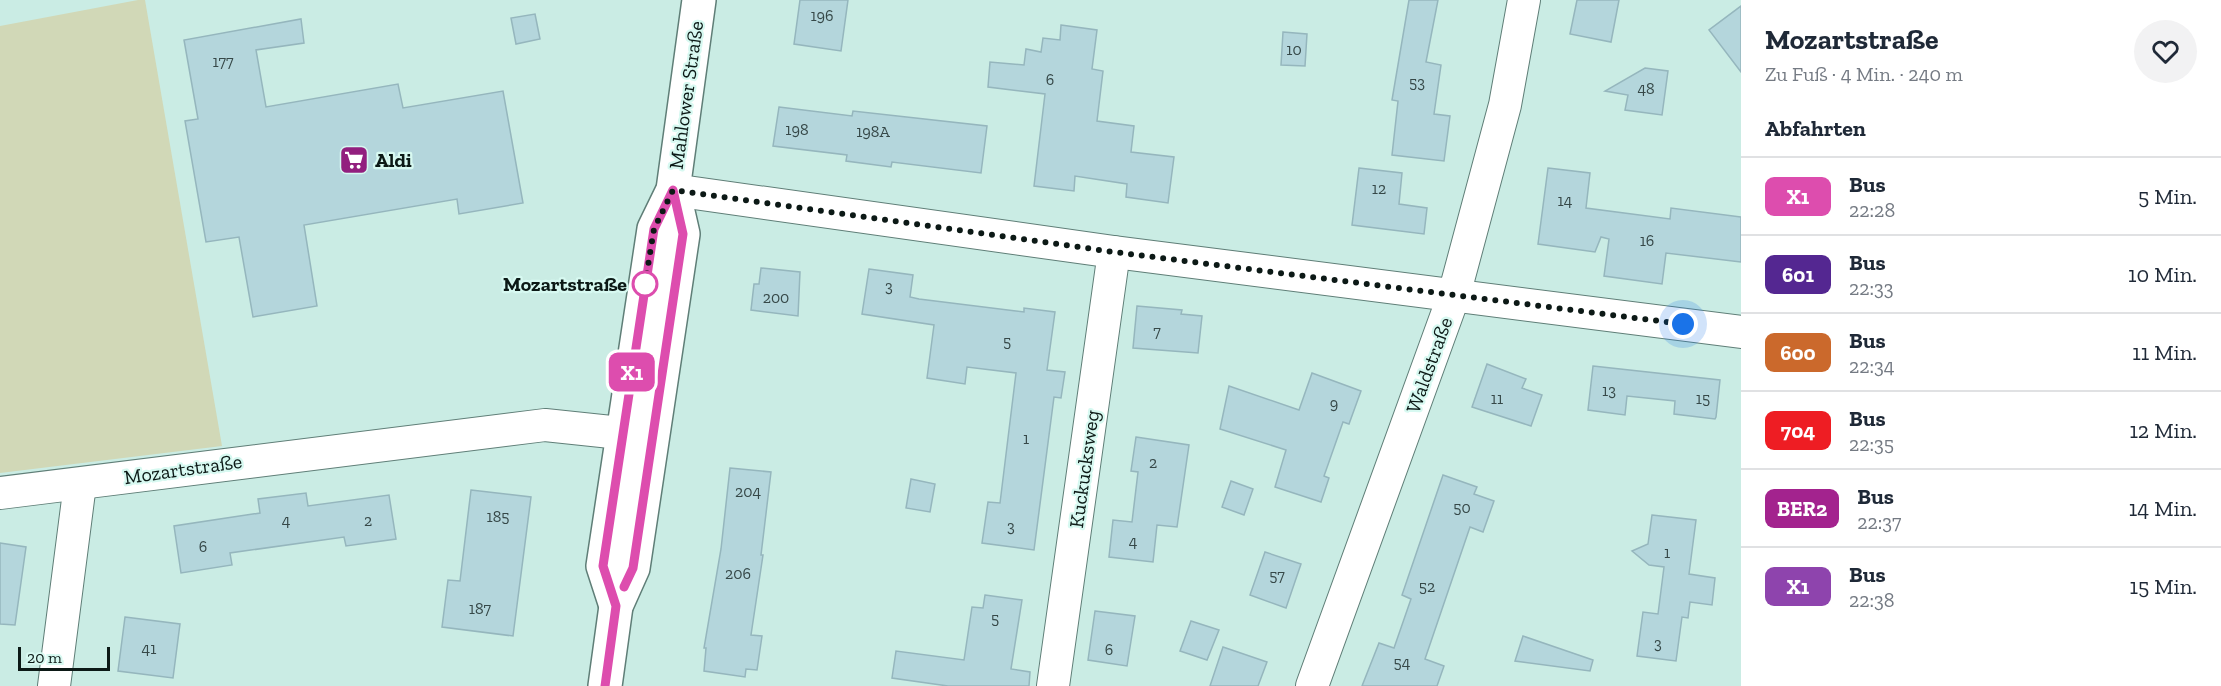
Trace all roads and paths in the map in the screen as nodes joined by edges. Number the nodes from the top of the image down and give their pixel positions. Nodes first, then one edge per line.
1 (699, 0) edge
2 (1524, 0) edge
3 (673, 190) junction
4 (1114, 252) junction
5 (1454, 295) junction
6 (1741, 332) edge
7 (638, 435) junction
8 (80, 484) junction
9 (0, 493) edge
10 (54, 686) edge
11 (605, 686) edge
12 (1053, 686) edge
13 (1312, 686) edge

1 - 3 main road, Mahlower Straße
2 - 5 street, Waldstraße
3 - 4 street
3 - 7 main road, Mahlower Straße
4 - 5 street
4 - 12 street, Kuckucksweg
5 - 6 street
5 - 13 street, Waldstraße
7 - 8 street, Mozartstraße
7 - 11 main road, Mahlower Straße
8 - 9 street, Mozartstraße
8 - 10 street

